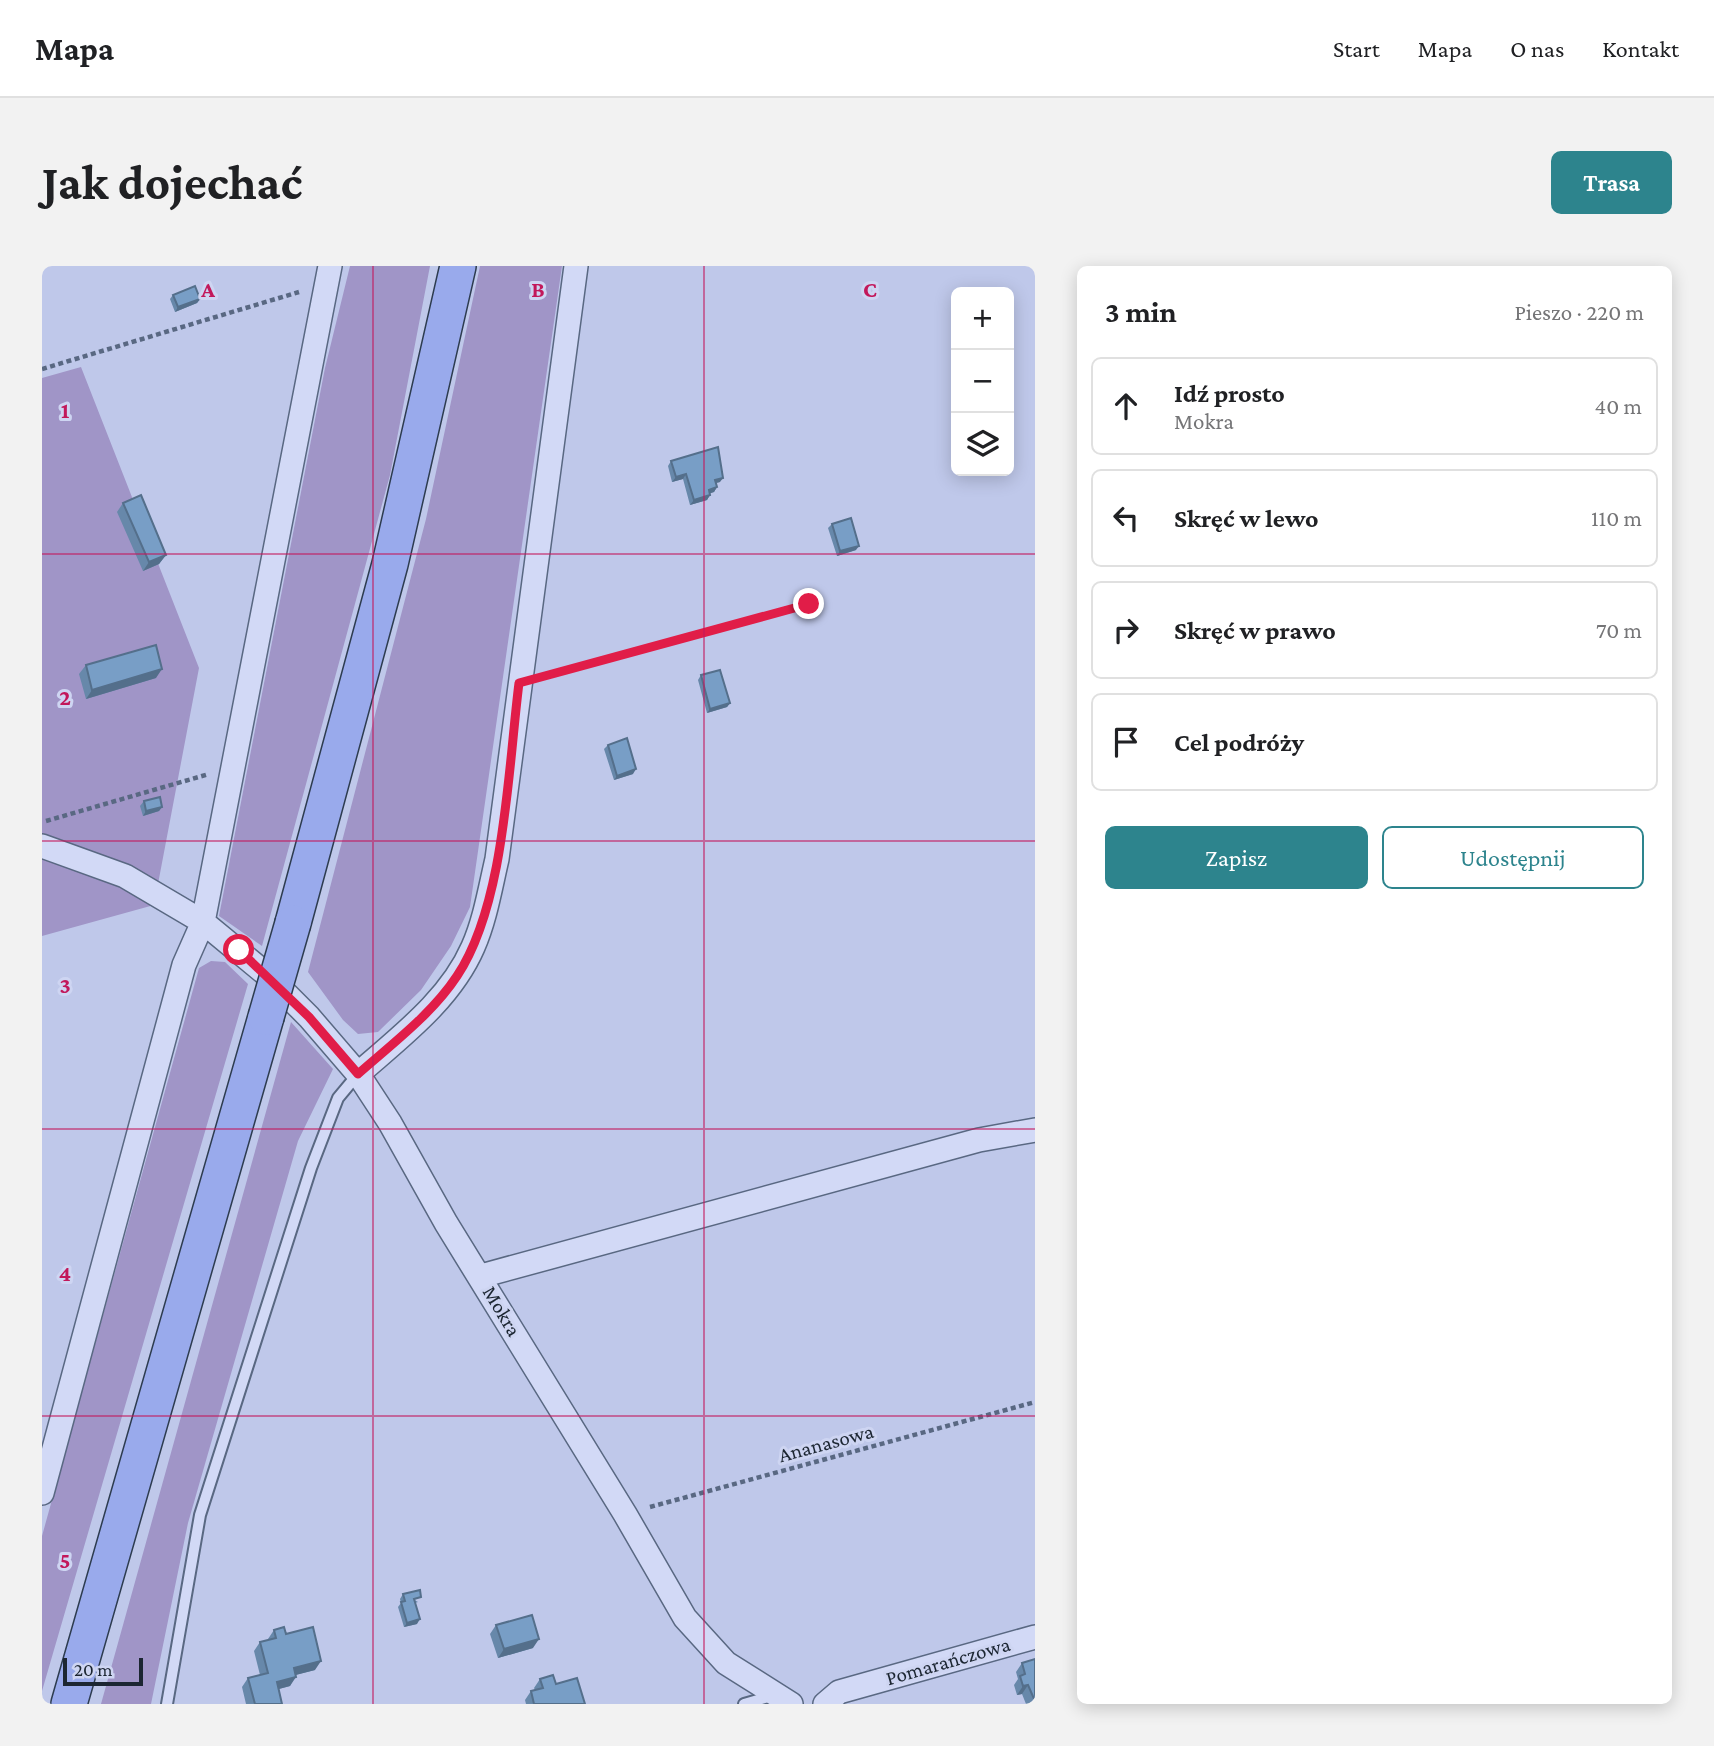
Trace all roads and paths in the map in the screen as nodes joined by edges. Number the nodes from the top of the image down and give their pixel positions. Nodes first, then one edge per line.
1 (458, 266) edge
2 (576, 266) edge
3 (328, 275) edge
4 (42, 369) edge
5 (809, 604) dead end
6 (519, 683) junction
7 (233, 767) junction
8 (42, 822) edge
9 (42, 846) edge
10 (203, 922) junction
11 (358, 1074) junction
12 (1035, 1130) edge
13 (481, 1276) junction
14 (1035, 1402) edge
15 (42, 1493) edge
16 (625, 1514) junction
17 (1035, 1637) edge
18 (783, 1700) edge
19 (69, 1704) edge
20 (167, 1704) edge
21 (744, 1704) edge
22 (825, 1704) edge

1 - 19 main road, bridge
2 - 6 street
3 - 4 path
3 - 7 street
5 - 6 path
6 - 11 street
7 - 8 path
7 - 10 street
9 - 10 street, Mokra
10 - 11 street, Mokra
10 - 15 street
11 - 13 street, Mokra
11 - 20 lane
12 - 13 street
13 - 16 street, Mokra
14 - 16 path, Ananasowa
16 - 18 street, Mokra
17 - 22 street, Pomarańczowa
18 - 21 lane

